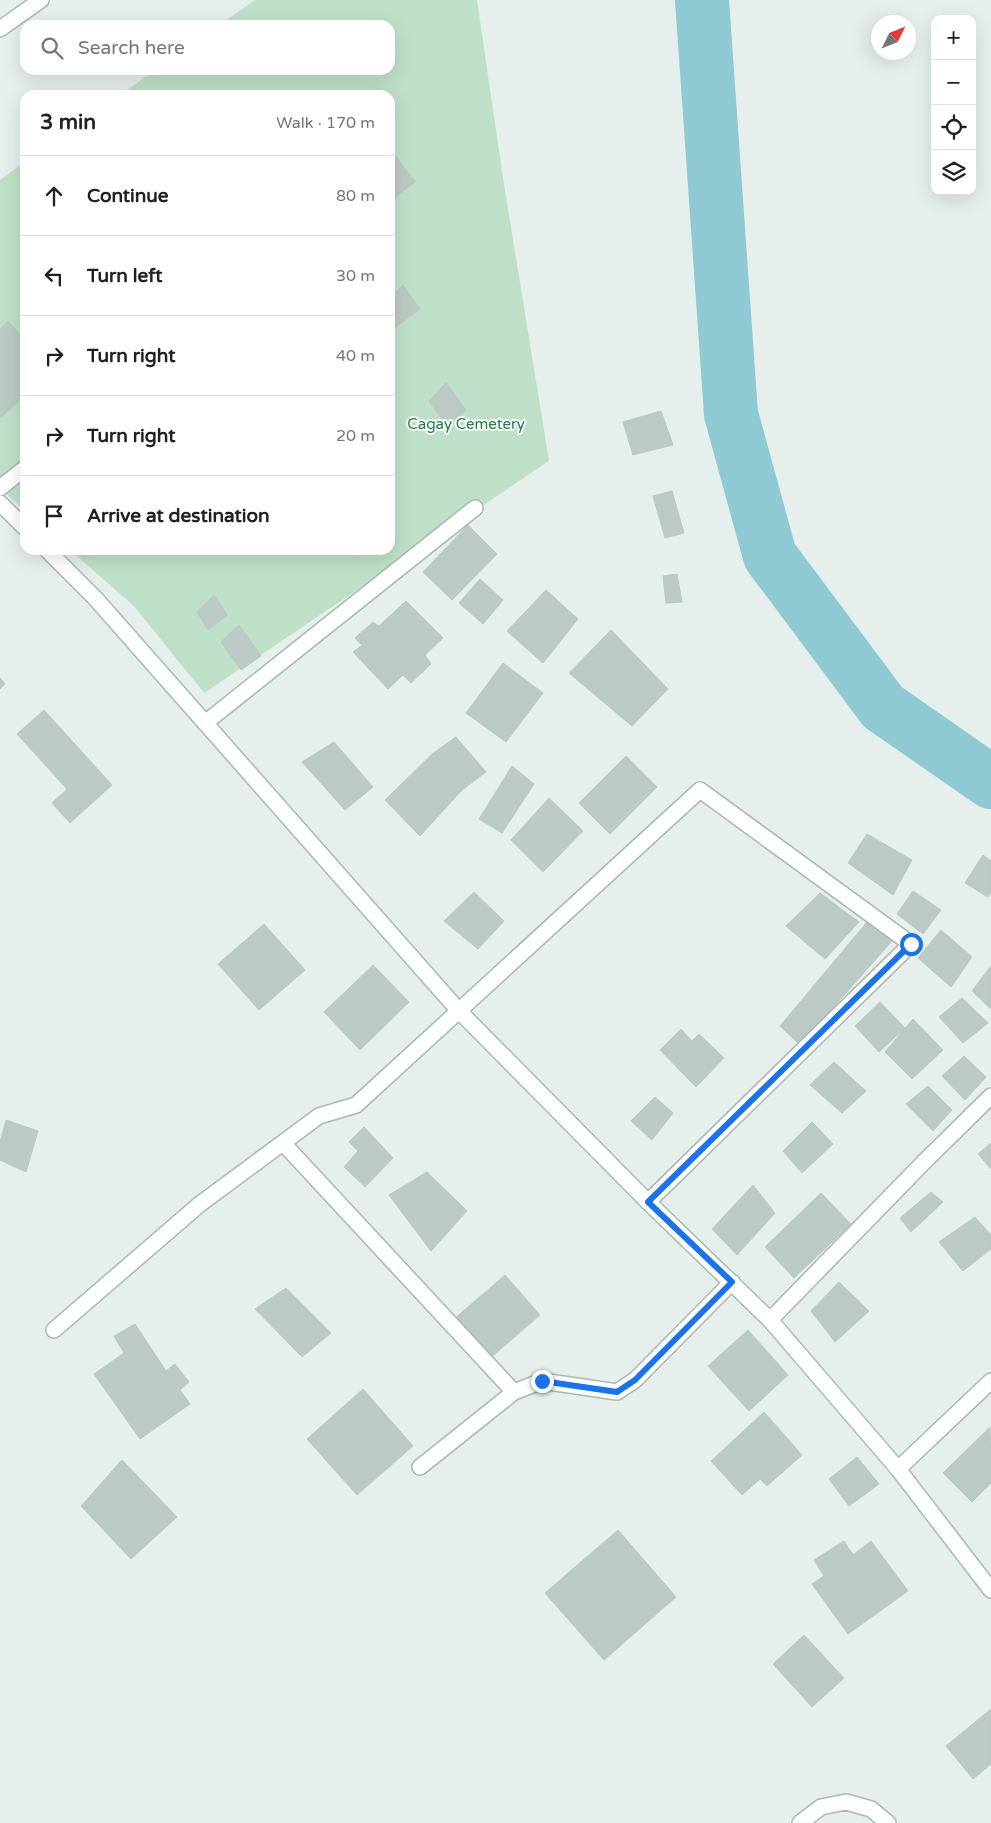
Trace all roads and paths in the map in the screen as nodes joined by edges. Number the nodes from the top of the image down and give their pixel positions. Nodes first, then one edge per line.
1 (41, 0) edge
2 (0, 29) edge
3 (20, 472) edge
4 (0, 488) edge
5 (0, 503) edge
6 (475, 508) dead end
7 (20, 523) edge
8 (52, 555) edge
9 (206, 723) junction
10 (459, 1011) junction
11 (991, 1096) edge
12 (283, 1144) junction
13 (648, 1202) junction
14 (732, 1282) junction
15 (770, 1320) junction
16 (54, 1330) dead end
17 (991, 1381) edge
18 (514, 1392) junction
19 (420, 1467) dead end
20 (898, 1469) junction
21 (991, 1590) edge
22 (800, 1823) edge
23 (888, 1823) edge

1 - 2 street
3 - 4 street
5 - 7 street
6 - 9 street
8 - 9 street
9 - 10 street
10 - 12 street
10 - 13 street
10 - 13 street
11 - 15 street
12 - 16 street
12 - 18 street
13 - 14 street
14 - 15 street
14 - 18 street
15 - 20 street
17 - 20 street
18 - 19 street
20 - 21 street
22 - 23 street

